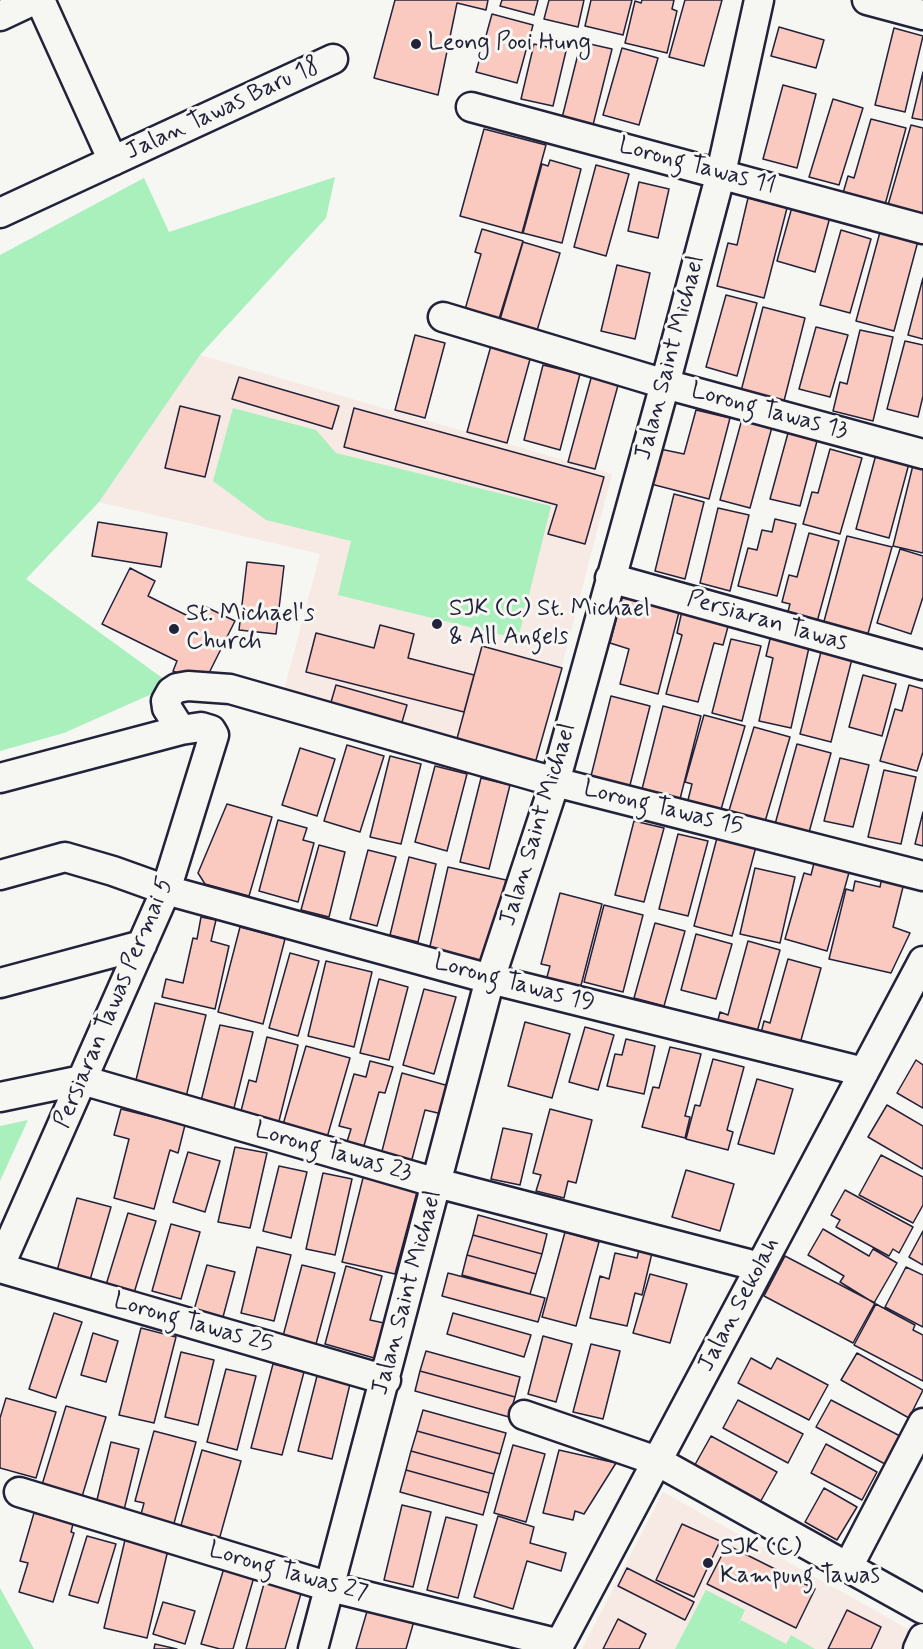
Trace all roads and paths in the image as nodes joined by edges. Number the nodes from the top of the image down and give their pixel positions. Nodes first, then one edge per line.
1 (34, 0) edge
2 (40, 0) edge
3 (759, 0) edge
4 (867, 0) edge
5 (923, 15) edge
6 (0, 16) edge
7 (333, 59) dead end
8 (471, 107) dead end
9 (113, 161) junction
10 (721, 173) junction
11 (0, 213) edge
12 (923, 229) edge
13 (442, 317) dead end
14 (665, 384) junction
15 (923, 454) edge
16 (610, 578) junction
17 (923, 665) edge
18 (181, 730) junction
19 (0, 778) edge
20 (555, 782) junction
21 (0, 875) edge
22 (923, 876) edge
23 (166, 890) junction
24 (141, 945) junction
25 (921, 968) edge
26 (490, 979) junction
27 (0, 983) edge
28 (864, 1072) junction
29 (82, 1080) junction
30 (0, 1097) edge
31 (437, 1183) junction
32 (0, 1267) edge
33 (760, 1267) junction
34 (386, 1380) junction
35 (524, 1415) dead end
36 (923, 1423) edge
37 (657, 1461) junction
38 (18, 1492) dead end
39 (848, 1567) junction
40 (330, 1587) junction
41 (923, 1609) edge
42 (923, 1638) edge
43 (558, 1646) edge
44 (313, 1649) edge
45 (918, 1649) edge

1 - 6 street
2 - 9 street, Jalan Tawas Baru 18
3 - 10 street, Jalan Saint Michael
4 - 5 street
7 - 9 street, Jalan Tawas Baru 18
8 - 10 street, Lorong Tawas 11
9 - 11 street, Jalan Tawas Baru 18
10 - 12 street, Lorong Tawas 11
10 - 14 street, Jalan Saint Michael
13 - 14 street, Lorong Tawas 13
14 - 15 street, Lorong Tawas 13
14 - 16 street, Jalan Saint Michael
16 - 17 street, Persiaran Tawas
16 - 20 street, Jalan Saint Michael
18 - 19 street
18 - 20 street, Lorong Tawas 15
18 - 23 street, Persiaran Tawas Permai 5
20 - 22 street, Lorong Tawas 15
20 - 26 street, Jalan Saint Michael
21 - 23 street, Lorong Tawas 19
23 - 24 street, Persiaran Tawas Permai 5
23 - 26 street, Lorong Tawas 19
24 - 27 street
24 - 29 street, Persiaran Tawas Permai 5
25 - 28 street, Jalan Sekolah
26 - 28 street, Lorong Tawas 19
26 - 31 street, Jalan Saint Michael
28 - 33 street, Jalan Sekolah
29 - 30 street
29 - 31 street, Lorong Tawas 23
29 - 32 street, Persiaran Tawas Permai 5
31 - 33 street, Lorong Tawas 23
31 - 34 street, Jalan Saint Michael
32 - 34 street, Lorong Tawas 25
33 - 37 street, Jalan Sekolah
34 - 40 street, Jalan Saint Michael
35 - 37 street
36 - 39 street
37 - 39 street
37 - 43 street, Jalan Sekolah
38 - 40 street, Lorong Tawas 27
39 - 41 street
40 - 43 street, Lorong Tawas 27
40 - 44 street, Jalan Saint Michael
42 - 45 street

